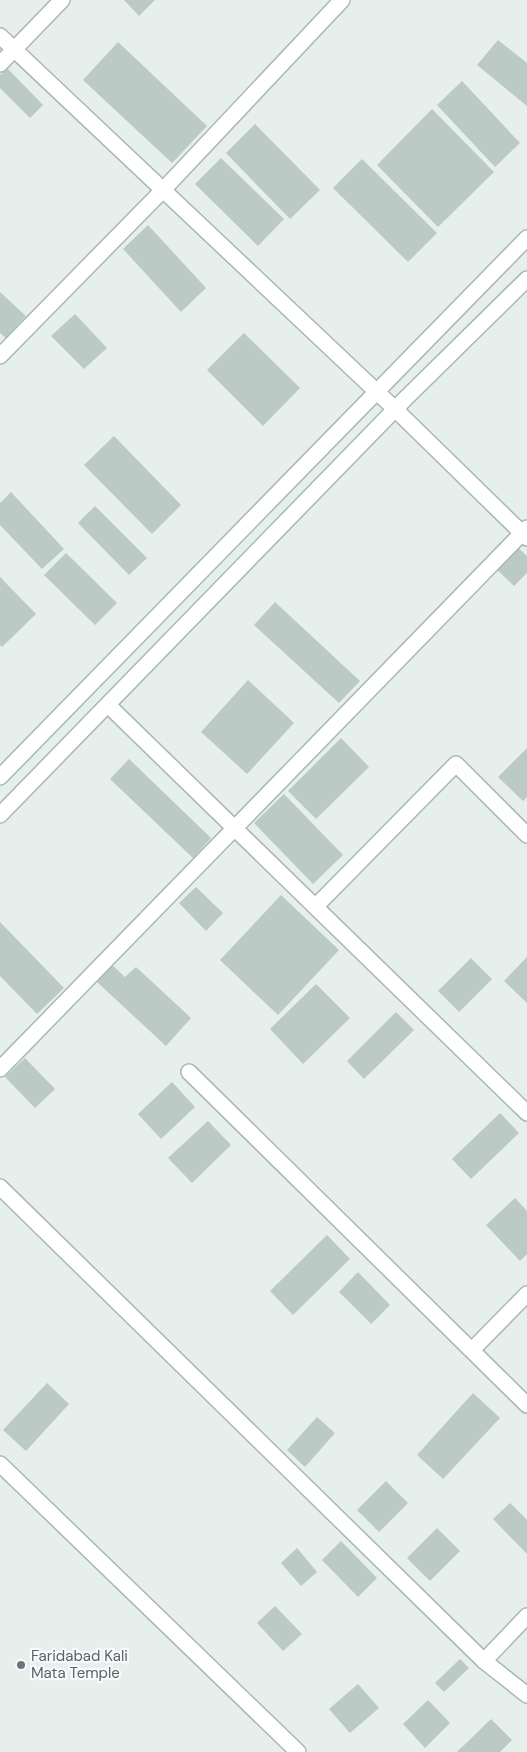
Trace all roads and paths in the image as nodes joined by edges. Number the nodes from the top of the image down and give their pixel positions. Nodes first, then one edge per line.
1 (62, 0) edge
2 (342, 0) edge
3 (0, 36) edge
4 (14, 49) junction
5 (0, 64) edge
6 (163, 190) junction
7 (527, 238) edge
8 (527, 279) edge
9 (0, 356) edge
10 (376, 391) junction
11 (395, 409) junction
12 (525, 533) edge
13 (108, 705) junction
14 (0, 777) edge
15 (0, 815) edge
16 (235, 826) junction
17 (527, 835) edge
18 (316, 906) junction
19 (0, 1069) edge
20 (189, 1072) dead end
21 (527, 1113) edge
22 (0, 1186) edge
23 (527, 1294) edge
24 (472, 1350) junction
25 (527, 1405) edge
26 (0, 1464) edge
27 (527, 1616) edge
28 (484, 1661) junction
29 (527, 1696) edge
30 (298, 1752) edge

1 - 4 street
2 - 6 street
3 - 4 street
4 - 5 street
4 - 6 street
6 - 9 street
6 - 10 street
7 - 10 street
8 - 11 street
10 - 11 street
10 - 14 street
11 - 12 street
11 - 13 street
12 - 16 street
13 - 15 street
13 - 16 street
16 - 18 street
16 - 19 street
17 - 18 street
18 - 21 street
20 - 24 street
22 - 28 street
23 - 24 street
24 - 25 street
26 - 30 street
27 - 28 street
28 - 29 street

